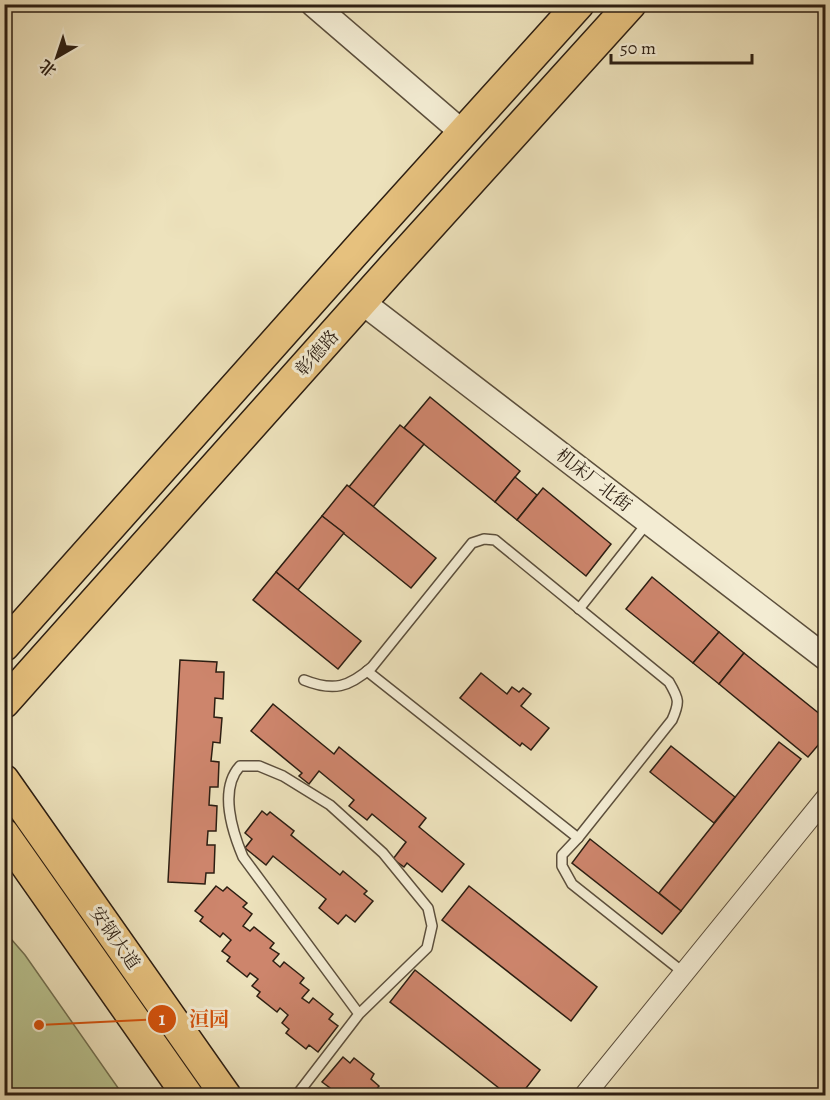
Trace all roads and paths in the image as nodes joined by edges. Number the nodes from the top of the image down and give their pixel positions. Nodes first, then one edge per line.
1 (313, 4) edge
2 (579, 4) edge
3 (631, 4) edge
4 (463, 133) junction
5 (362, 302) junction
6 (648, 522) junction
7 (579, 609) junction
8 (4, 646) edge
9 (825, 658) edge
10 (368, 671) junction
11 (304, 680) dead end
12 (4, 704) edge
13 (4, 780) edge
14 (825, 798) edge
15 (4, 834) edge
16 (578, 838) junction
17 (684, 973) junction
18 (359, 1014) junction
19 (188, 1095) edge
20 (226, 1095) edge
21 (296, 1095) edge
22 (584, 1095) edge

1 - 4 street
2 - 4 main road
3 - 5 main road, 彰德路
4 - 8 main road
5 - 6 street, 机床厂北街
5 - 12 main road, 彰德路
6 - 7 lane
6 - 9 street, 机床厂北街
7 - 10 lane
7 - 16 lane
10 - 11 lane
10 - 16 lane
13 - 20 main road, 安钢大道
14 - 17 street
15 - 19 main road, 安钢大道
16 - 17 lane
17 - 22 street
18 - 18 lane
18 - 21 lane

